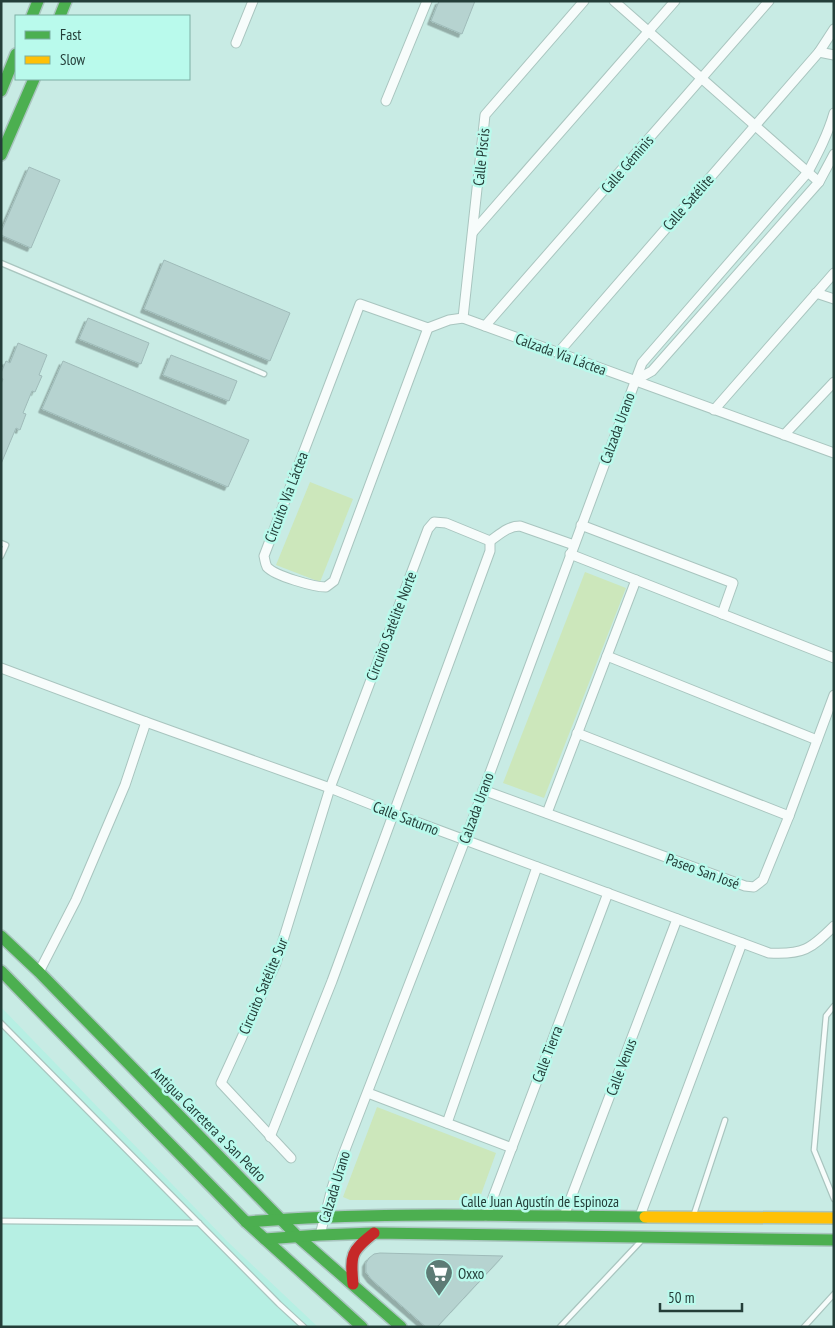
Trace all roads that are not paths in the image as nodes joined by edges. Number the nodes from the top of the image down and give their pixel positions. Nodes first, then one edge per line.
1 (38, 1) edge
2 (66, 1) edge
3 (253, 1) edge
4 (427, 1) edge
5 (584, 1) edge
6 (614, 1) edge
7 (675, 1) edge
8 (770, 1) edge
9 (32, 15) edge
10 (60, 15) edge
11 (834, 29) edge
12 (648, 32) junction
13 (236, 42) dead end
14 (819, 52) junction
15 (834, 54) edge
16 (15, 56) edge
17 (702, 79) junction
18 (34, 80) edge
19 (1, 91) edge
20 (386, 101) dead end
21 (834, 113) edge
22 (755, 126) junction
23 (834, 154) edge
24 (1, 155) edge
25 (808, 172) junction
26 (819, 182) junction
27 (473, 232) junction
28 (1, 263) edge
29 (834, 273) edge
30 (816, 293) junction
31 (834, 299) edge
32 (463, 318) junction
33 (485, 326) junction
34 (428, 328) junction
35 (558, 353) junction
36 (264, 374) dead end
37 (634, 381) junction
38 (834, 382) edge
39 (714, 410) junction
40 (784, 435) junction
41 (834, 453) edge
42 (581, 525) junction
43 (490, 541) junction
44 (1, 543) edge
45 (574, 545) junction
46 (570, 554) junction
47 (1, 556) edge
48 (636, 580) junction
49 (722, 614) junction
50 (607, 656) junction
51 (834, 658) edge
52 (1, 668) edge
53 (834, 695) edge
54 (146, 722) junction
55 (578, 733) junction
56 (816, 740) junction
57 (330, 788) junction
58 (483, 790) junction
59 (547, 813) junction
60 (394, 814) junction
61 (789, 816) junction
62 (464, 840) junction
63 (538, 867) junction
64 (608, 893) junction
65 (678, 919) junction
66 (834, 926) edge
67 (1, 936) edge
68 (742, 943) junction
69 (1, 971) edge
70 (39, 972) junction
71 (834, 1006) edge
72 (1, 1023) edge
73 (368, 1093) junction
74 (725, 1120) dead end
75 (447, 1123) junction
76 (270, 1137) junction
77 (512, 1148) junction
78 (291, 1158) dead end
79 (834, 1199) edge
80 (486, 1216) junction
81 (564, 1216) junction
82 (640, 1216) junction
83 (324, 1217) junction
84 (693, 1217) junction
85 (744, 1217) junction
86 (834, 1218) edge
87 (281, 1219) junction
88 (1, 1221) edge
89 (246, 1222) junction
90 (199, 1223) junction
91 (834, 1229) edge
92 (374, 1234) junction
93 (320, 1236) junction
94 (298, 1237) junction
95 (644, 1238) junction
96 (786, 1239) junction
97 (265, 1240) junction
98 (834, 1240) edge
99 (353, 1284) junction
100 (834, 1294) edge
101 (304, 1327) edge
102 (362, 1327) edge
103 (401, 1327) edge
104 (560, 1327) edge
105 (804, 1327) edge

1 - 9 main road
2 - 10 main road
3 - 13 street
4 - 20 street
5 - 27 street, Calle Piscis
6 - 12 street
7 - 12 street
8 - 17 street, Calle Géminis
11 - 14 street, Calle Satélite
12 - 17 street
12 - 27 street
14 - 15 street
14 - 22 street, Calle Satélite
16 - 19 main road
17 - 22 street
17 - 33 street, Calle Géminis
18 - 24 main road
21 - 25 street, Calzada Urano
22 - 25 street
22 - 35 street, Calle Satélite
23 - 26 street, Calzada Urano
25 - 26 street
25 - 37 street, Calzada Urano
26 - 37 street, Calzada Urano
27 - 32 street, Calle Piscis
28 - 36 lane
29 - 30 street
30 - 31 street
30 - 39 street
32 - 33 street, Calzada Vía Láctea
32 - 34 street
33 - 35 street, Calzada Vía Láctea
34 - 34 street, Circuito Vía Láctea
35 - 37 street, Calzada Vía Láctea
37 - 39 street, Calzada Vía Láctea
37 - 42 street, Calzada Urano
38 - 40 street
39 - 40 street, Calzada Vía Láctea
40 - 41 street, Calzada Vía Láctea
42 - 45 street, Calzada Urano
42 - 49 street
43 - 45 street
43 - 57 street, Circuito Satélite Norte
43 - 60 street
44 - 47 lane
45 - 46 street, Calzada Urano
46 - 48 street
46 - 58 street, Calzada Urano
48 - 49 street
48 - 50 street
49 - 51 street
50 - 55 street
50 - 56 street
52 - 54 street, Calle Saturno
53 - 56 street, Paseo San José
54 - 57 street, Calle Saturno
54 - 70 street
55 - 59 street
55 - 61 street
56 - 61 street, Paseo San José
57 - 60 street, Calle Saturno
57 - 76 street, Circuito Satélite Sur
58 - 59 street, Paseo San José
58 - 62 street, Calzada Urano
59 - 61 street, Paseo San José
60 - 62 street, Calle Saturno
60 - 76 street
62 - 63 street, Calle Saturno
62 - 73 street, Calzada Urano
63 - 64 street, Calle Saturno
63 - 75 street
64 - 65 street, Calle Saturno
64 - 77 street, Calle Tierra
65 - 68 street, Calle Saturno
65 - 81 street, Calle Venus
66 - 68 street, Calle Saturno
67 - 70 main road, Antigua Carretera a San Pedro
68 - 82 street
69 - 89 main road
70 - 87 main road, Antigua Carretera a San Pedro
71 - 79 lane
72 - 90 lane
73 - 75 street
73 - 83 street, Calzada Urano
74 - 84 lane
75 - 77 street
76 - 78 street, Circuito Satélite Sur
77 - 80 street, Calle Tierra
80 - 81 main road, Calle Juan Agustín de Espinoza
80 - 83 main road, Calle Juan Agustín de Espinoza
81 - 82 main road, Calle Juan Agustín de Espinoza
82 - 84 main road, Calle Juan Agustín de Espinoza
83 - 87 main road, Calle Juan Agustín de Espinoza
83 - 93 street, Calzada Urano
84 - 85 main road, Calle Juan Agustín de Espinoza
85 - 86 main road, Calle Juan Agustín de Espinoza
85 - 95 main road
87 - 89 main road, Calle Juan Agustín de Espinoza
87 - 94 main road, Antigua Carretera a San Pedro
88 - 90 lane
89 - 97 main road
90 - 101 lane
91 - 96 main road
92 - 93 main road
92 - 95 main road
92 - 99 main road
93 - 94 main road
94 - 97 main road
94 - 99 main road, Antigua Carretera a San Pedro
95 - 96 main road
95 - 104 lane
96 - 98 main road
97 - 102 main road
99 - 103 main road, Antigua Carretera a San Pedro
100 - 105 lane

